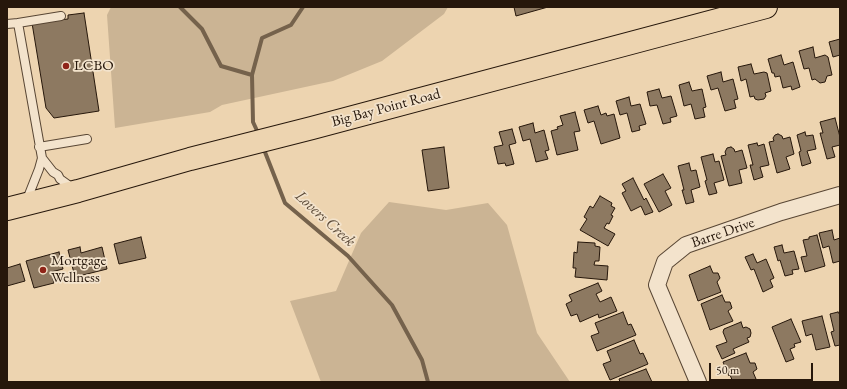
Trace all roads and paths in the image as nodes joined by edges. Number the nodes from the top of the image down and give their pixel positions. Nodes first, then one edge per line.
1 (766, 7) edge
2 (61, 16) dead end
3 (18, 23) junction
4 (7, 24) edge
5 (87, 139) dead end
6 (39, 147) junction
7 (42, 158) junction
8 (78, 191) junction
9 (840, 195) edge
10 (16, 206) edge
11 (698, 382) edge

1 - 8 main road, Big Bay Point Road
2 - 3 lane
3 - 4 lane
3 - 6 lane
5 - 6 lane
6 - 7 lane
7 - 8 lane
7 - 10 lane
8 - 10 main road, Big Bay Point Road
9 - 11 street, Barre Drive

